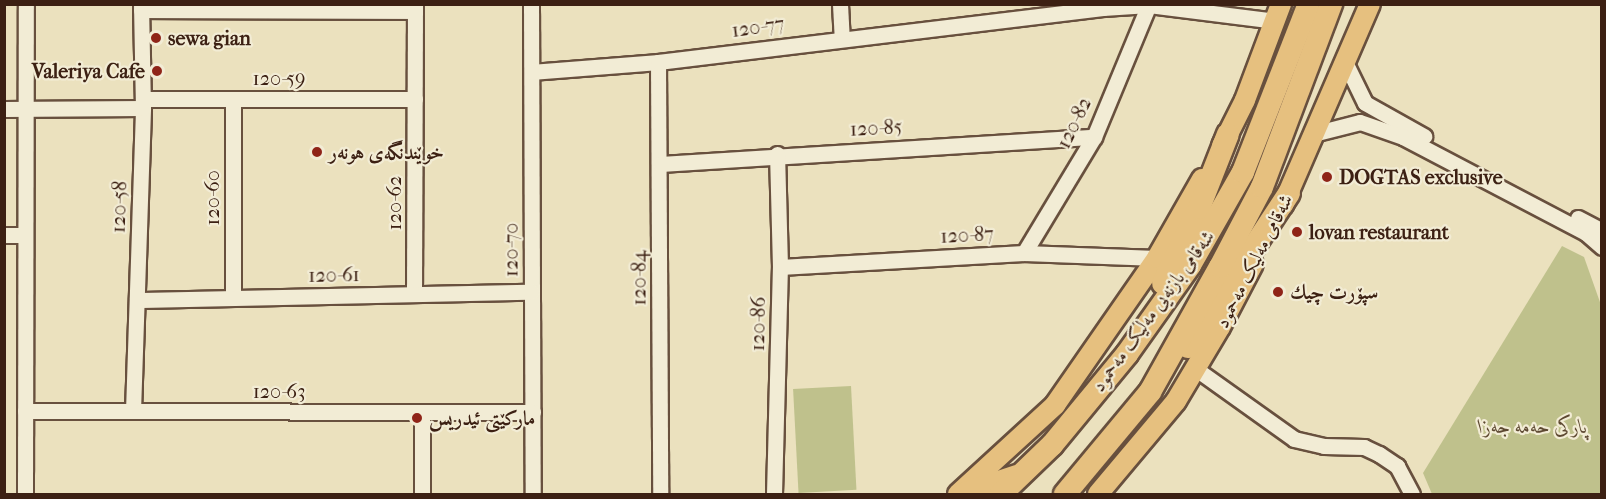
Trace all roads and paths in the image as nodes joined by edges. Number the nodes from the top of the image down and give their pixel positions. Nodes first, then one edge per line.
1 (26, 4) edge
2 (531, 4) edge
3 (840, 4) edge
4 (1310, 4) edge
5 (1331, 4) edge
6 (1370, 4) edge
7 (1149, 5) edge
8 (1102, 6) edge
9 (141, 7) edge
10 (415, 8) edge
11 (1278, 13) edge
12 (843, 37) junction
13 (658, 62) junction
14 (1346, 64) junction
15 (532, 72) junction
16 (233, 99) junction
17 (415, 99) junction
18 (143, 103) junction
19 (4, 109) edge
20 (24, 109) junction
21 (1317, 133) junction
22 (1228, 134) junction
23 (1094, 137) junction
24 (777, 154) junction
25 (660, 164) junction
26 (1289, 193) junction
27 (4, 235) edge
28 (24, 235) junction
29 (1601, 241) edge
30 (1024, 253) junction
31 (1158, 258) junction
32 (780, 267) junction
33 (532, 292) junction
34 (414, 294) junction
35 (233, 298) junction
36 (136, 300) junction
37 (1127, 354) junction
38 (1196, 369) junction
39 (1150, 392) junction
40 (25, 411) junction
41 (133, 411) junction
42 (422, 412) junction
43 (533, 412) junction
44 (1022, 475) junction
45 (25, 495) edge
46 (422, 495) edge
47 (533, 495) edge
48 (660, 495) edge
49 (774, 495) edge
50 (958, 495) edge
51 (963, 495) edge
52 (1001, 495) edge
53 (1065, 495) edge
54 (1098, 495) edge
55 (1412, 495) edge

1 - 20 street
2 - 15 street, 120-70
3 - 12 street
4 - 37 highway, شەقامی بازنەیی مەلیک مەحمود
5 - 39 highway, شەقامی بازنەیی مەلیک مەحمود
6 - 14 main road, شەقامی مەلیک مەحمود
7 - 8 street, 120-77
7 - 11 street, 120-77
7 - 23 street, 120-82
8 - 12 street, 120-77
9 - 10 street
9 - 18 street, 120-58
10 - 17 street, 120-62
11 - 22 main road
12 - 13 street, 120-77
13 - 15 street, 120-77
13 - 25 street, 120-84
14 - 21 main road, شەقامی مەلیک مەحمود
14 - 29 street
15 - 33 street, 120-70
16 - 17 street, 120-59
16 - 18 street, 120-59
16 - 35 street, 120-60
17 - 34 street, 120-62
18 - 20 street, 120-59
18 - 36 street, 120-58
19 - 20 street, 120-59
20 - 28 street
21 - 26 main road, شەقامی مەلیک مەحمود
21 - 29 street
22 - 31 main road
22 - 37 highway
23 - 24 street, 120-85
23 - 30 street, 120-82
24 - 25 street, 120-85
24 - 32 street, 120-86
25 - 48 street, 120-84
26 - 38 main road, شەقامی مەلیک مەحمود
26 - 39 highway
27 - 28 street
28 - 40 street
30 - 31 street, 120-87
30 - 32 street, 120-87
31 - 50 main road
32 - 49 street, 120-86
33 - 34 street, 120-61
33 - 43 street, 120-70
34 - 35 street, 120-61
35 - 36 street, 120-61
36 - 41 street, 120-58
37 - 44 highway, شەقامی بازنەیی مەلیک مەحمود
38 - 54 main road, شەقامی مەلیک مەحمود
38 - 55 street
39 - 53 highway, شەقامی بازنەیی مەلیک مەحمود
40 - 41 street, 120-63
40 - 45 street
41 - 42 street, 120-63
42 - 43 street, 120-63
42 - 46 street
43 - 47 street, 120-70
44 - 51 highway
44 - 52 highway, شەقامی بازنەیی مەلیک مەحمود

